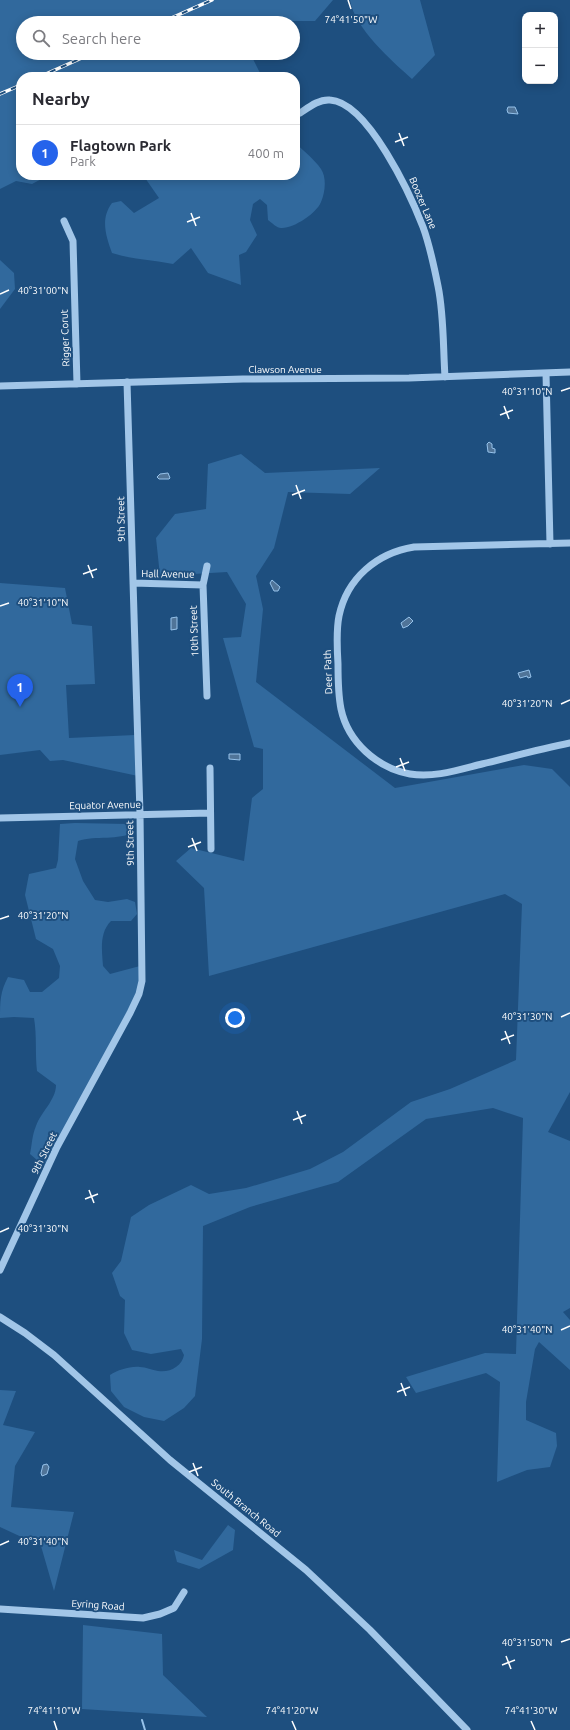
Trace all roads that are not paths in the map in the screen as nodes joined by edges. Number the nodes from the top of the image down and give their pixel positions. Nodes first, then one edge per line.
1 (300, 113) dead end
2 (64, 221) dead end
3 (570, 372) edge
4 (546, 373) junction
5 (445, 377) junction
6 (127, 382) junction
7 (77, 384) junction
8 (0, 386) edge
9 (570, 543) edge
10 (550, 544) junction
11 (207, 566) dead end
12 (133, 583) junction
13 (203, 585) junction
14 (207, 696) dead end
15 (570, 743) edge
16 (210, 768) dead end
17 (210, 813) junction
18 (140, 814) junction
19 (0, 818) edge
20 (211, 849) dead end
21 (0, 1270) edge
22 (0, 1317) edge
23 (184, 1592) dead end
24 (0, 1609) edge
25 (467, 1730) edge

1 - 5 street, Boozer Lane
2 - 7 street, Rigger Corut
3 - 4 street, Clawson Avenue
4 - 5 street, Clawson Avenue
4 - 10 street
5 - 6 street, Clawson Avenue
6 - 7 street, Clawson Avenue
6 - 12 street, 9th Street
7 - 8 street, Clawson Avenue
9 - 10 street, Deer Path
10 - 15 street, Deer Path
11 - 13 street, 10th Street
12 - 13 street, Hall Avenue
12 - 18 street, 9th Street
13 - 14 street, 10th Street
16 - 17 street
17 - 18 street, Equator Avenue
17 - 20 street
18 - 19 street, Equator Avenue
18 - 21 street, 9th Street
22 - 25 street, South Branch Road
23 - 24 street, Eyring Road

